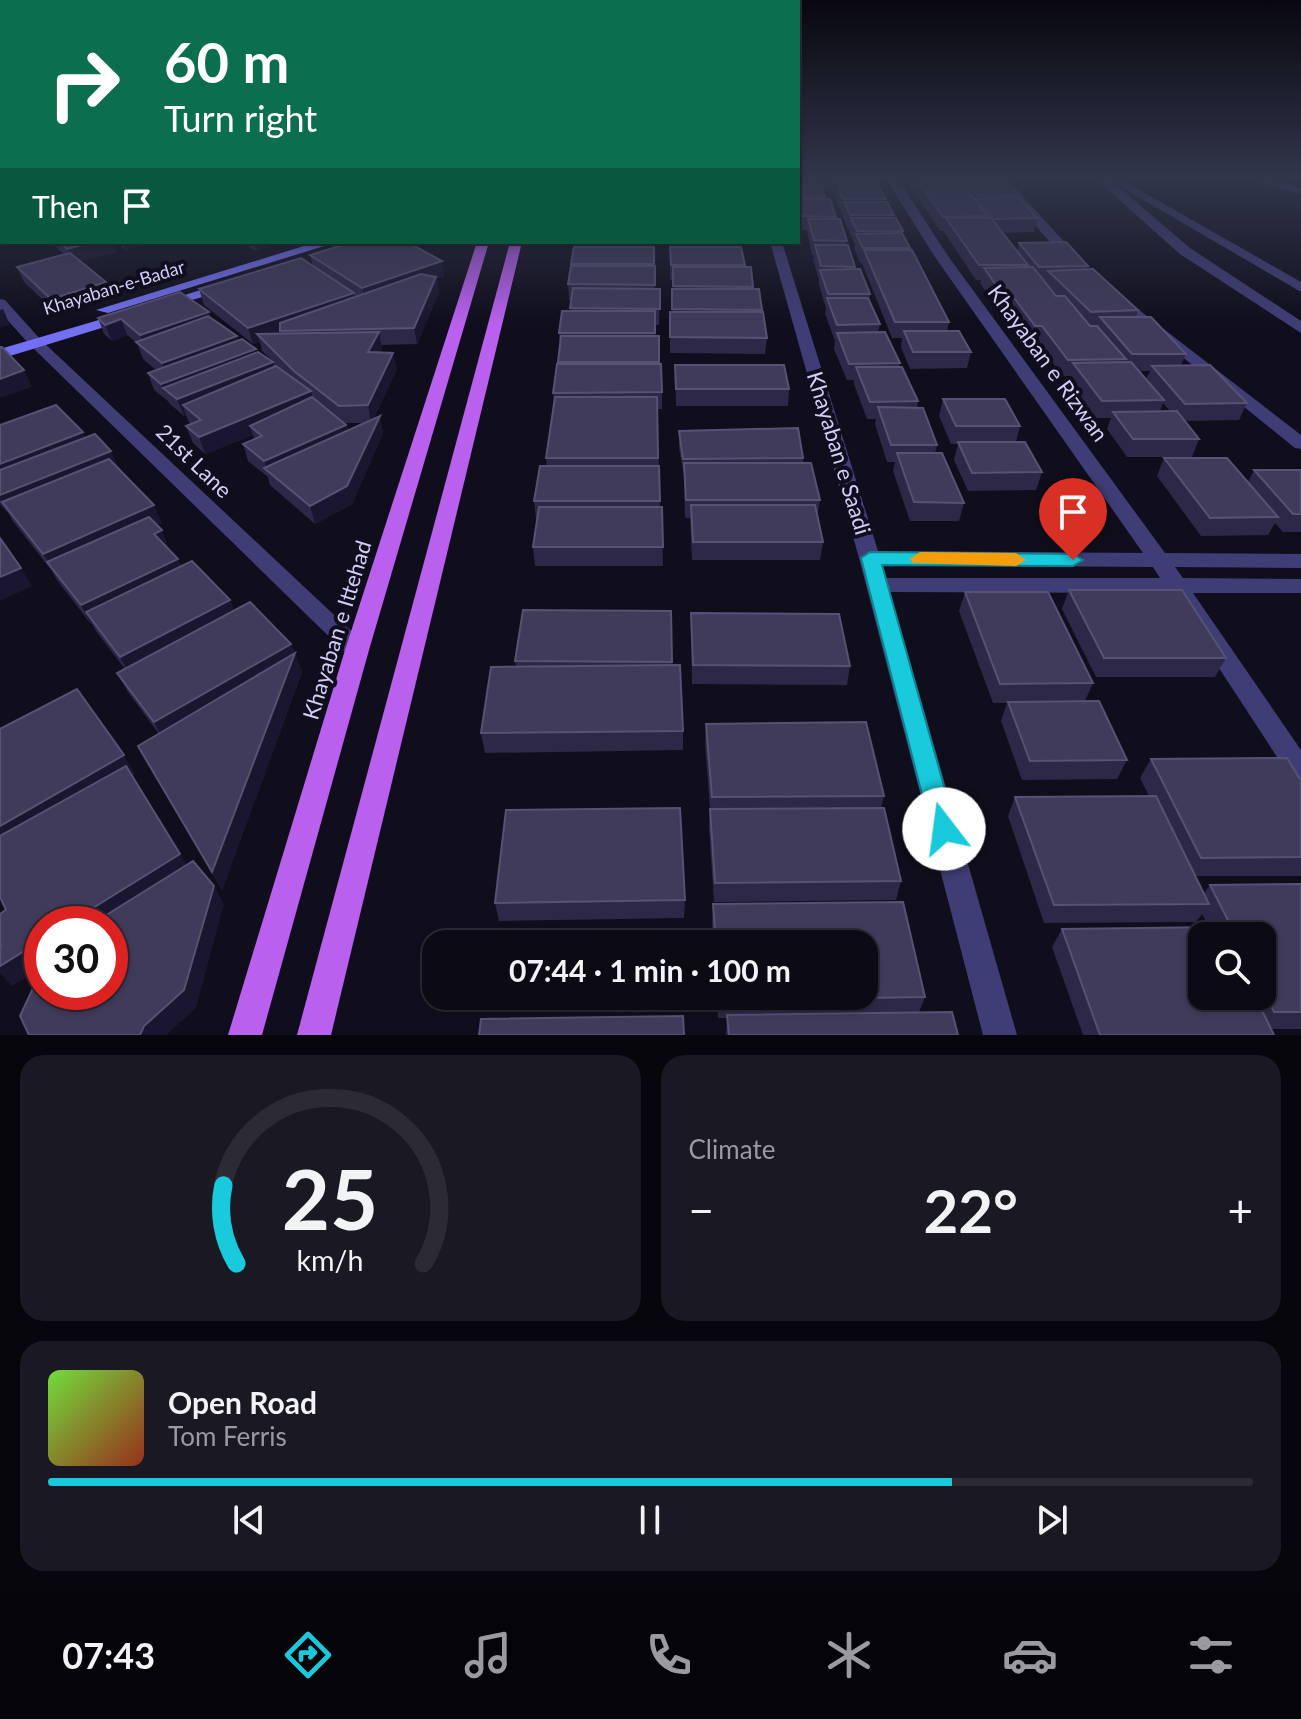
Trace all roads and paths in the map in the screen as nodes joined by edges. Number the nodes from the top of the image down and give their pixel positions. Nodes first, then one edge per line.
1 (923, 227) edge
2 (1042, 227) edge
3 (1162, 227) edge
4 (1196, 227) edge
5 (482, 244) edge
6 (515, 244) edge
7 (777, 244) edge
8 (336, 247) edge
9 (1301, 288) edge
10 (0, 303) edge
11 (1301, 328) edge
12 (31, 338) junction
13 (0, 341) edge
14 (0, 354) edge
15 (1301, 444) edge
16 (870, 558) junction
17 (1160, 561) junction
18 (1301, 561) edge
19 (877, 585) junction
20 (1301, 586) edge
21 (1177, 587) junction
22 (357, 650) junction
23 (1301, 772) edge
24 (245, 1035) edge
25 (314, 1035) edge
26 (1000, 1035) edge

1 - 17 street, Khayaban e Rizwan
2 - 15 street
3 - 11 street
4 - 9 street
5 - 22 main road, Khayaban e Ittehad
6 - 25 main road
7 - 16 street, Khayaban e Saadi
8 - 12 main road, Khayaban-e-Badar
10 - 12 street, 21st Lane
12 - 13 main road, Khayaban-e-Badar
12 - 14 main road, Khayaban-e-Badar
12 - 22 street, 21st Lane
16 - 17 street
16 - 19 street, Khayaban e Saadi
17 - 18 street
17 - 21 street, Khayaban e Rizwan
19 - 21 street
19 - 26 street, Khayaban e Saadi
20 - 21 street
21 - 23 street, Khayaban e Rizwan
22 - 24 main road, Khayaban e Ittehad

